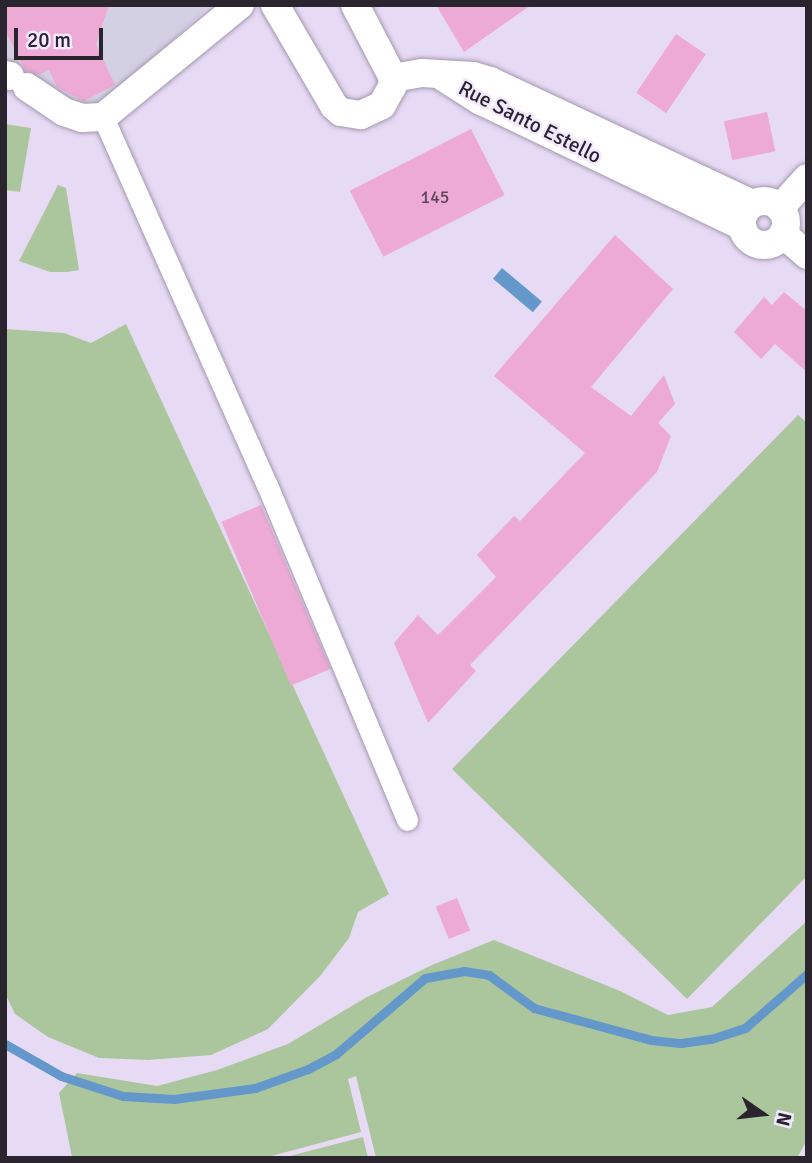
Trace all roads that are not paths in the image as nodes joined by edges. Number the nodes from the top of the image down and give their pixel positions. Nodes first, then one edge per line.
1 (240, 5) edge
2 (275, 5) edge
3 (355, 5) edge
4 (393, 78) junction
5 (14, 79) edge
6 (103, 117) junction
7 (807, 178) edge
8 (747, 215) junction
9 (781, 221) junction
10 (807, 255) edge
11 (407, 820) dead end

1 - 6 street
2 - 4 street
3 - 4 street
4 - 8 street, Rue Santo Estello
5 - 6 street
6 - 11 street
7 - 9 street
8 - 9 street
8 - 9 street
9 - 10 street

